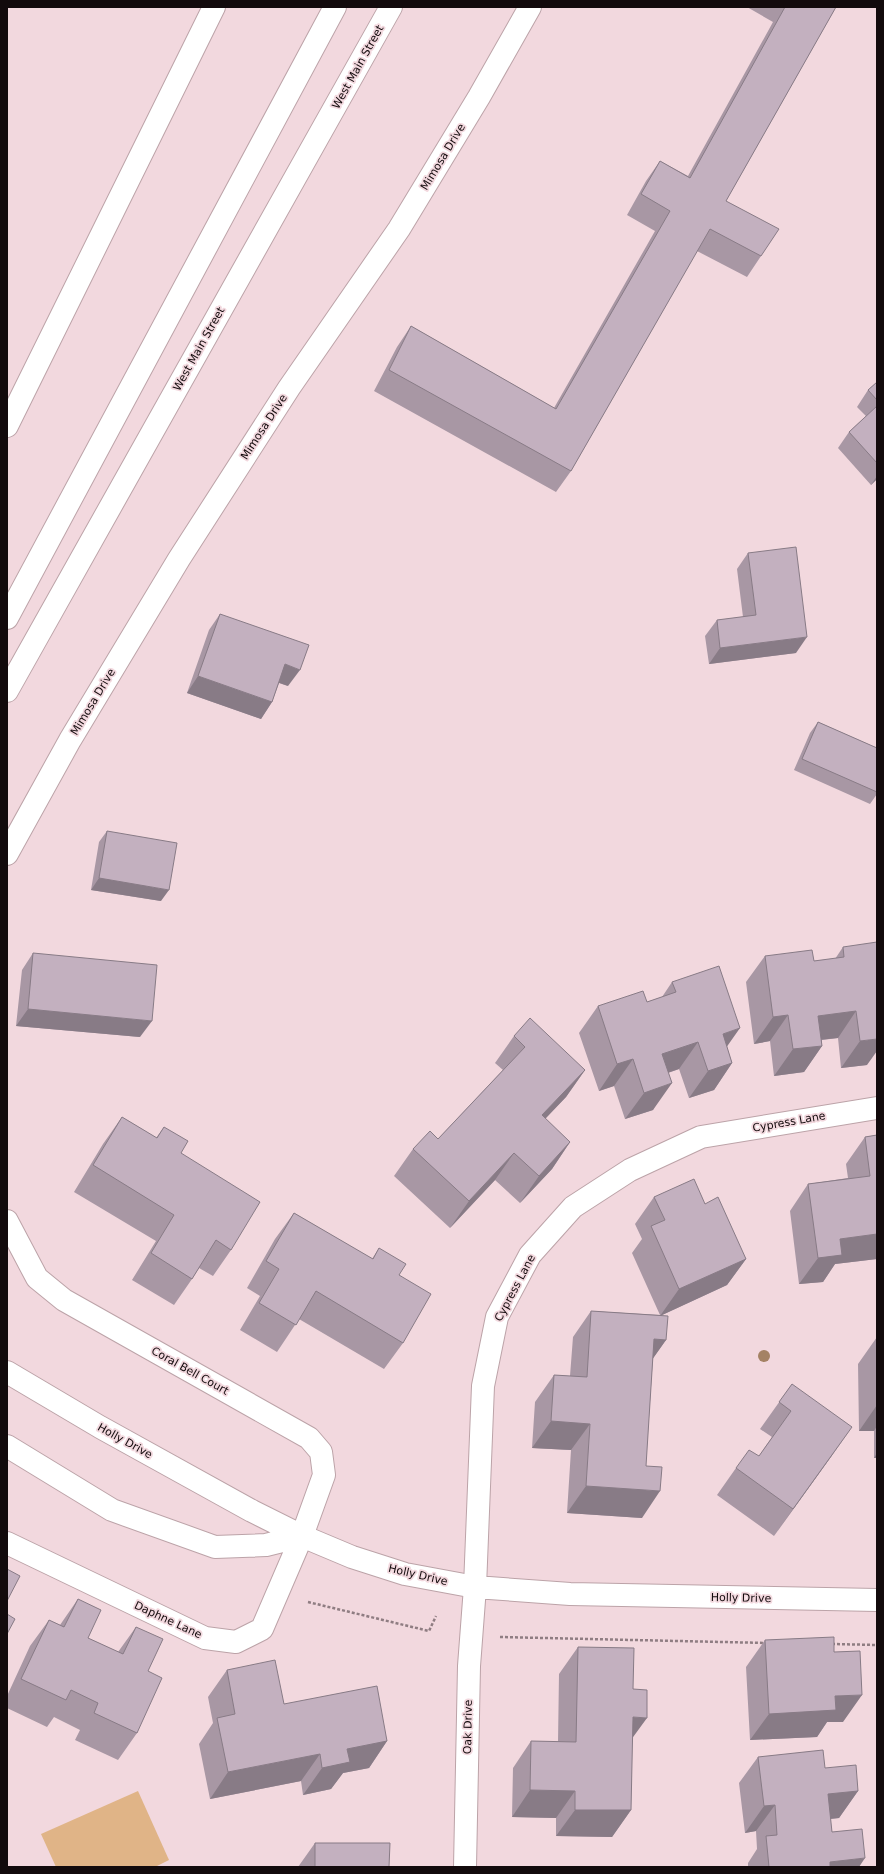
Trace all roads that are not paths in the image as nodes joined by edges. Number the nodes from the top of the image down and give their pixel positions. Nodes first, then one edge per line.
1 (214, 7) edge
2 (335, 7) edge
3 (391, 7) edge
4 (530, 7) edge
5 (7, 426) edge
6 (7, 618) edge
7 (7, 691) edge
8 (7, 854) edge
9 (877, 1108) edge
10 (7, 1221) edge
11 (7, 1372) edge
12 (7, 1446) edge
13 (302, 1536) junction
14 (7, 1543) edge
15 (475, 1587) junction
16 (877, 1600) edge
17 (465, 1867) edge

1 - 5 street
2 - 6 street
3 - 7 street, West Main Street
4 - 8 street, Mimosa Drive
9 - 15 street, Cypress Lane
10 - 13 street, Coral Bell Court
11 - 13 street, Holly Drive
12 - 13 street
13 - 14 street, Daphne Lane
13 - 15 street, Holly Drive
15 - 16 street, Holly Drive
15 - 17 street, Oak Drive

